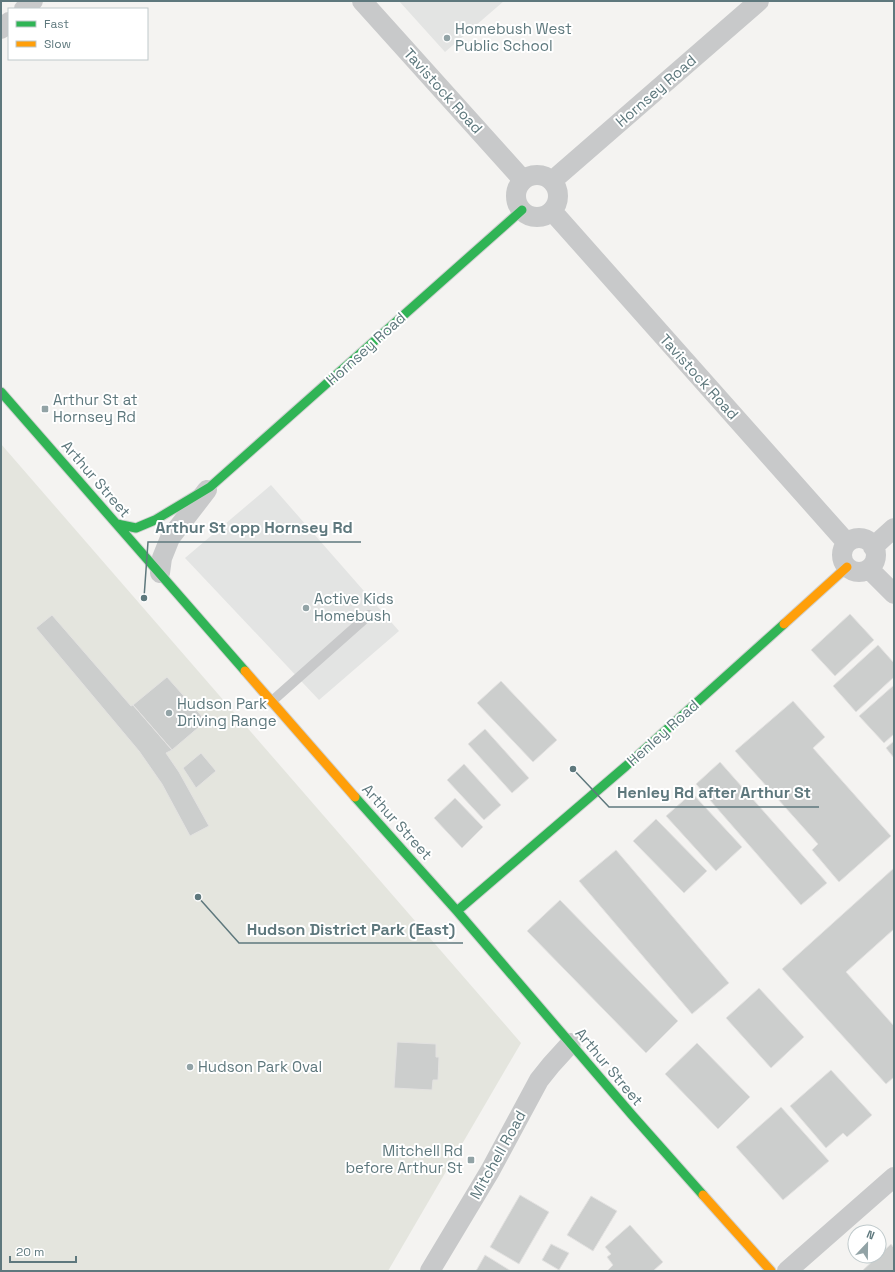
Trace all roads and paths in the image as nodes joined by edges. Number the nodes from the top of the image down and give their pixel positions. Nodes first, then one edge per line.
1 (33, 1) edge
2 (362, 1) edge
3 (759, 1) edge
4 (25, 8) edge
5 (523, 180) junction
6 (552, 181) junction
7 (522, 210) junction
8 (552, 211) junction
9 (1, 392) edge
10 (210, 487) junction
11 (117, 524) junction
12 (894, 528) edge
13 (847, 544) junction
14 (873, 546) junction
15 (847, 567) junction
16 (869, 569) junction
17 (160, 573) junction
18 (894, 594) edge
19 (369, 615) dead end
20 (271, 702) junction
21 (457, 911) junction
22 (571, 1043) junction
23 (894, 1177) edge
24 (430, 1271) edge
25 (771, 1271) edge
26 (786, 1271) edge

1 - 4 street
2 - 5 street, Tavistock Road
3 - 6 street, Hornsey Road
5 - 6 street
5 - 7 street
6 - 8 street
7 - 8 street
7 - 10 main road, Hornsey Road
8 - 13 street, Tavistock Road
9 - 11 main road, Arthur Street
10 - 11 main road, Hornsey Road
10 - 17 street, Hornsey Road
11 - 17 main road, Arthur Street
12 - 14 street
13 - 14 street
13 - 15 street
14 - 16 street
15 - 16 street
15 - 21 main road, Henley Road
16 - 18 street
17 - 20 main road, Arthur Street
19 - 20 lane
20 - 21 main road, Arthur Street
21 - 22 main road, Arthur Street
22 - 24 street, Mitchell Road
22 - 25 main road, Arthur Street
23 - 26 street

